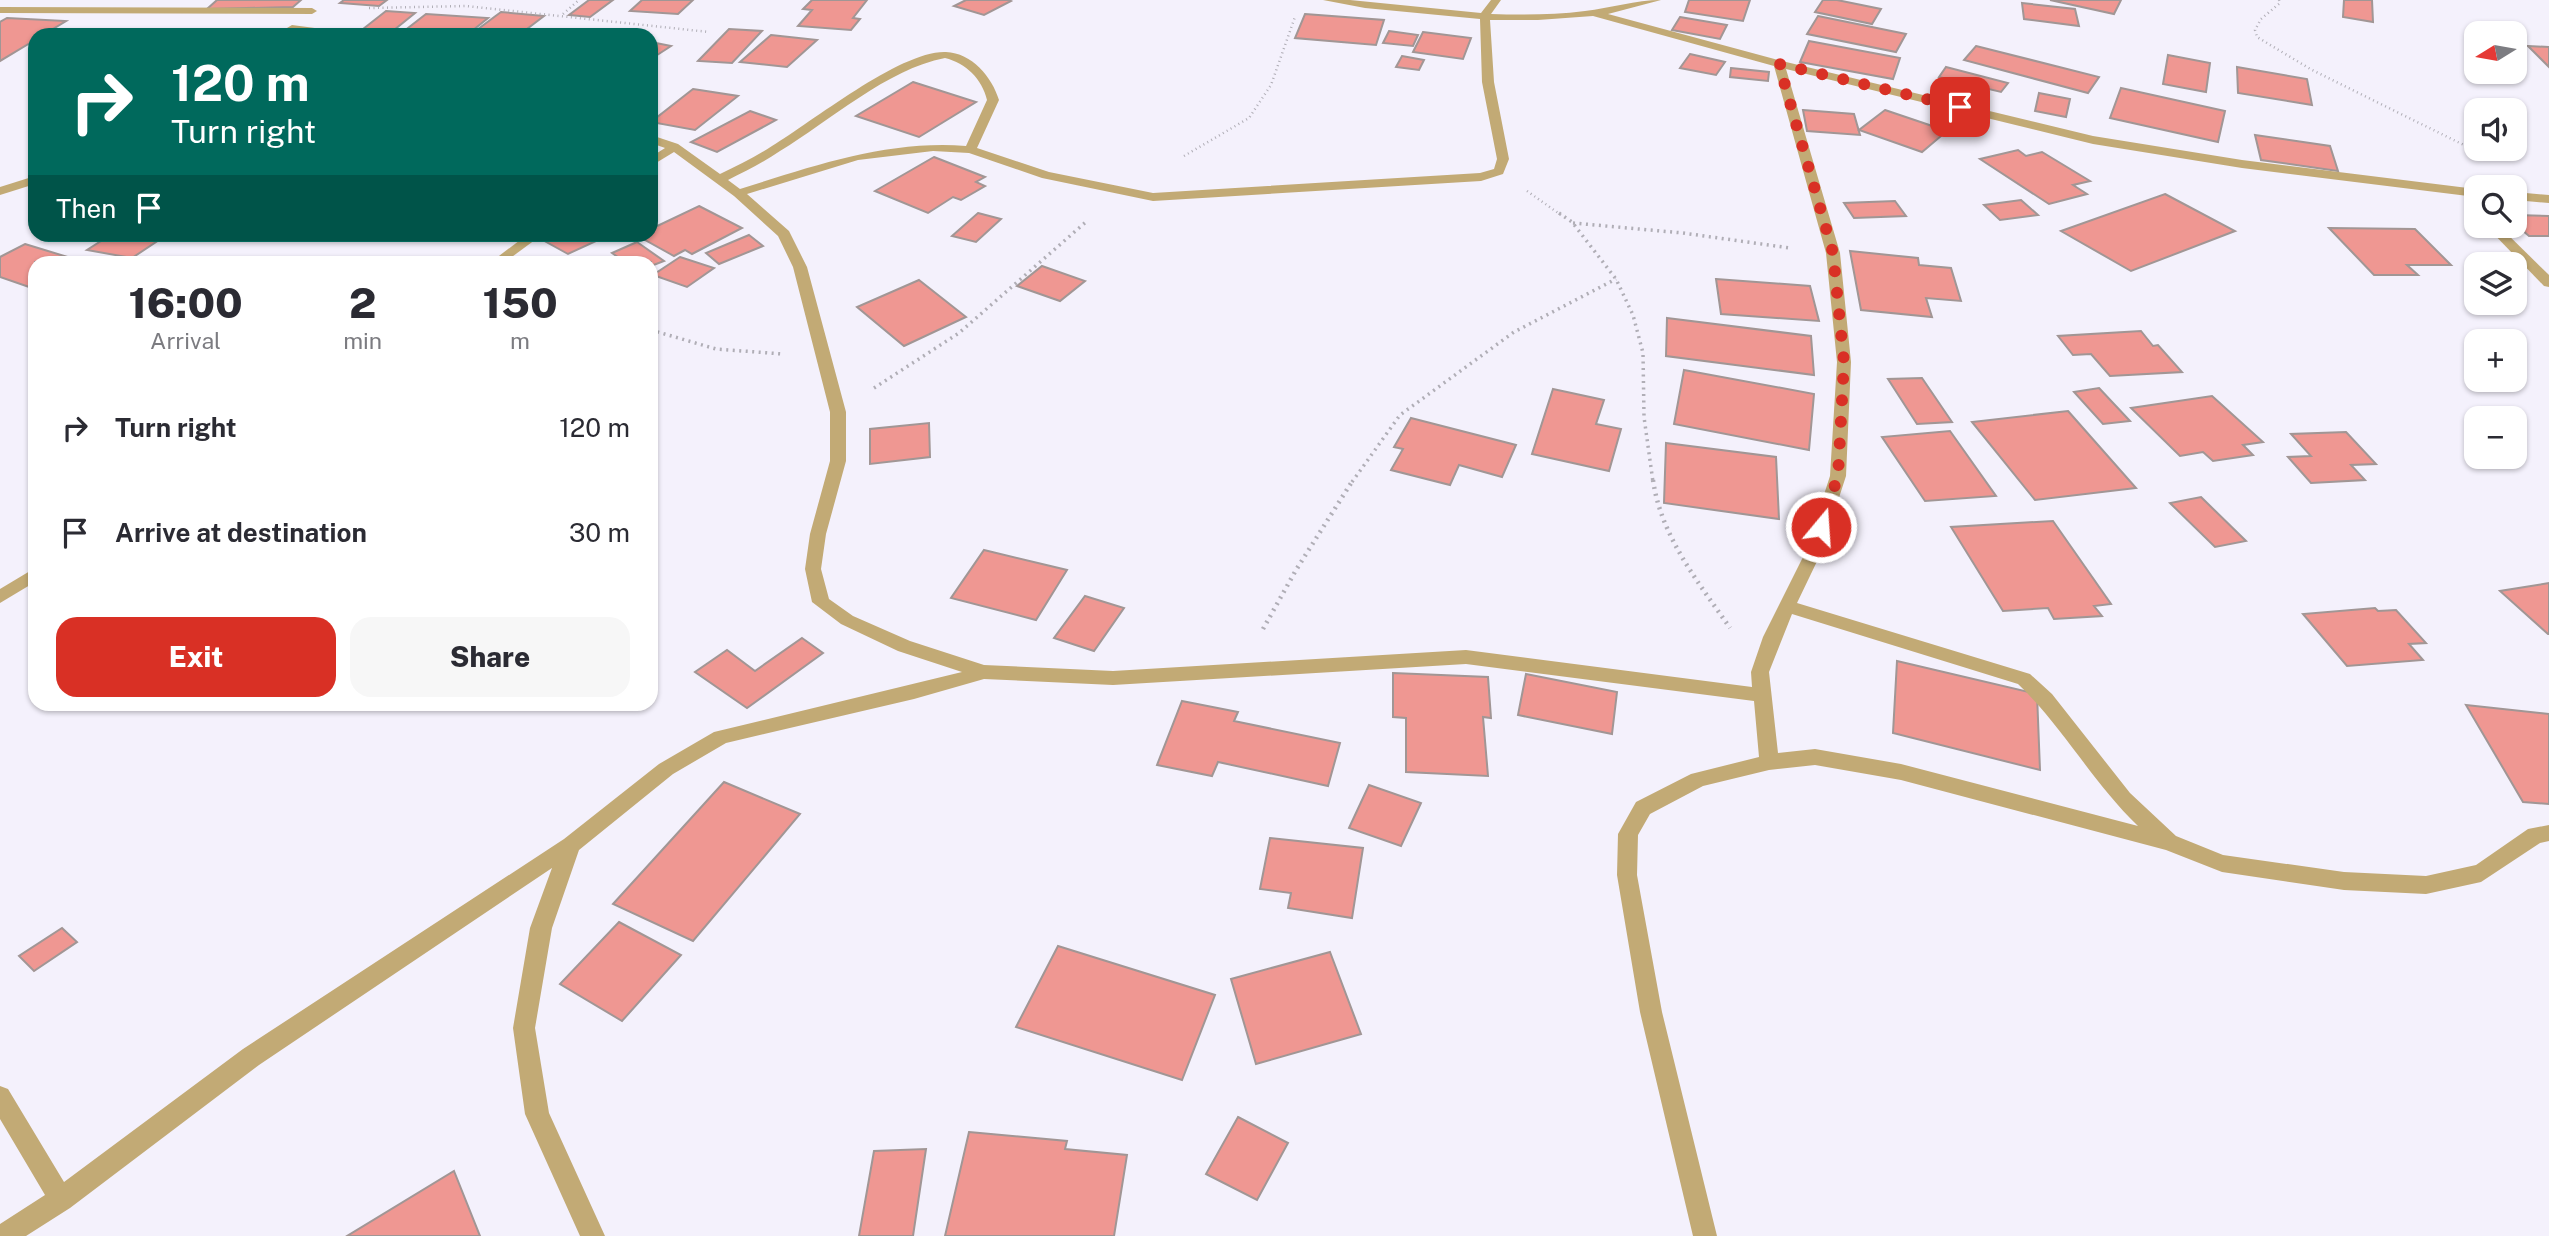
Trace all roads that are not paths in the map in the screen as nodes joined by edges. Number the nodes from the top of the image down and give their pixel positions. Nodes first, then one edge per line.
1 (324, 0) edge
2 (1328, 0) edge
3 (1496, 0) edge
4 (1656, 0) edge
5 (0, 10) edge
6 (312, 11) junction
7 (1596, 14) junction
8 (1485, 15) junction
9 (291, 28) edge
10 (1779, 64) junction
11 (658, 142) edge
12 (674, 148) junction
13 (970, 150) junction
14 (658, 158) edge
15 (719, 180) junction
16 (28, 182) edge
17 (0, 191) edge
18 (2462, 192) joint
19 (738, 193) junction
20 (2464, 194) edge
21 (2527, 197) edge
22 (2549, 199) edge
23 (2504, 238) edge
24 (526, 242) edge
25 (506, 256) edge
26 (2549, 283) edge
27 (28, 579) edge
28 (0, 597) edge
29 (1788, 606) junction
30 (984, 672) junction
31 (1762, 695) junction
32 (1769, 762) junction
33 (2549, 833) edge
34 (2169, 842) junction
35 (571, 845) junction
36 (0, 1097) edge
37 (61, 1199) junction
38 (4, 1236) edge
39 (593, 1236) edge
40 (1705, 1236) edge

1 - 6 street
2 - 8 street
3 - 8 street
4 - 7 street
5 - 6 street
6 - 9 street
7 - 8 street
7 - 10 street
8 - 13 street
10 - 18 street
10 - 29 street
11 - 12 street
12 - 14 street
12 - 15 street
13 - 15 street
13 - 19 street
15 - 19 street
16 - 17 street
18 - 20 street
19 - 30 street
21 - 22 street
23 - 26 street
24 - 25 street
27 - 28 street
29 - 31 street
29 - 34 street
30 - 31 street
30 - 35 street
31 - 32 street
32 - 34 street
32 - 40 street
33 - 34 street
35 - 37 street
35 - 39 street
36 - 37 street
37 - 38 street

